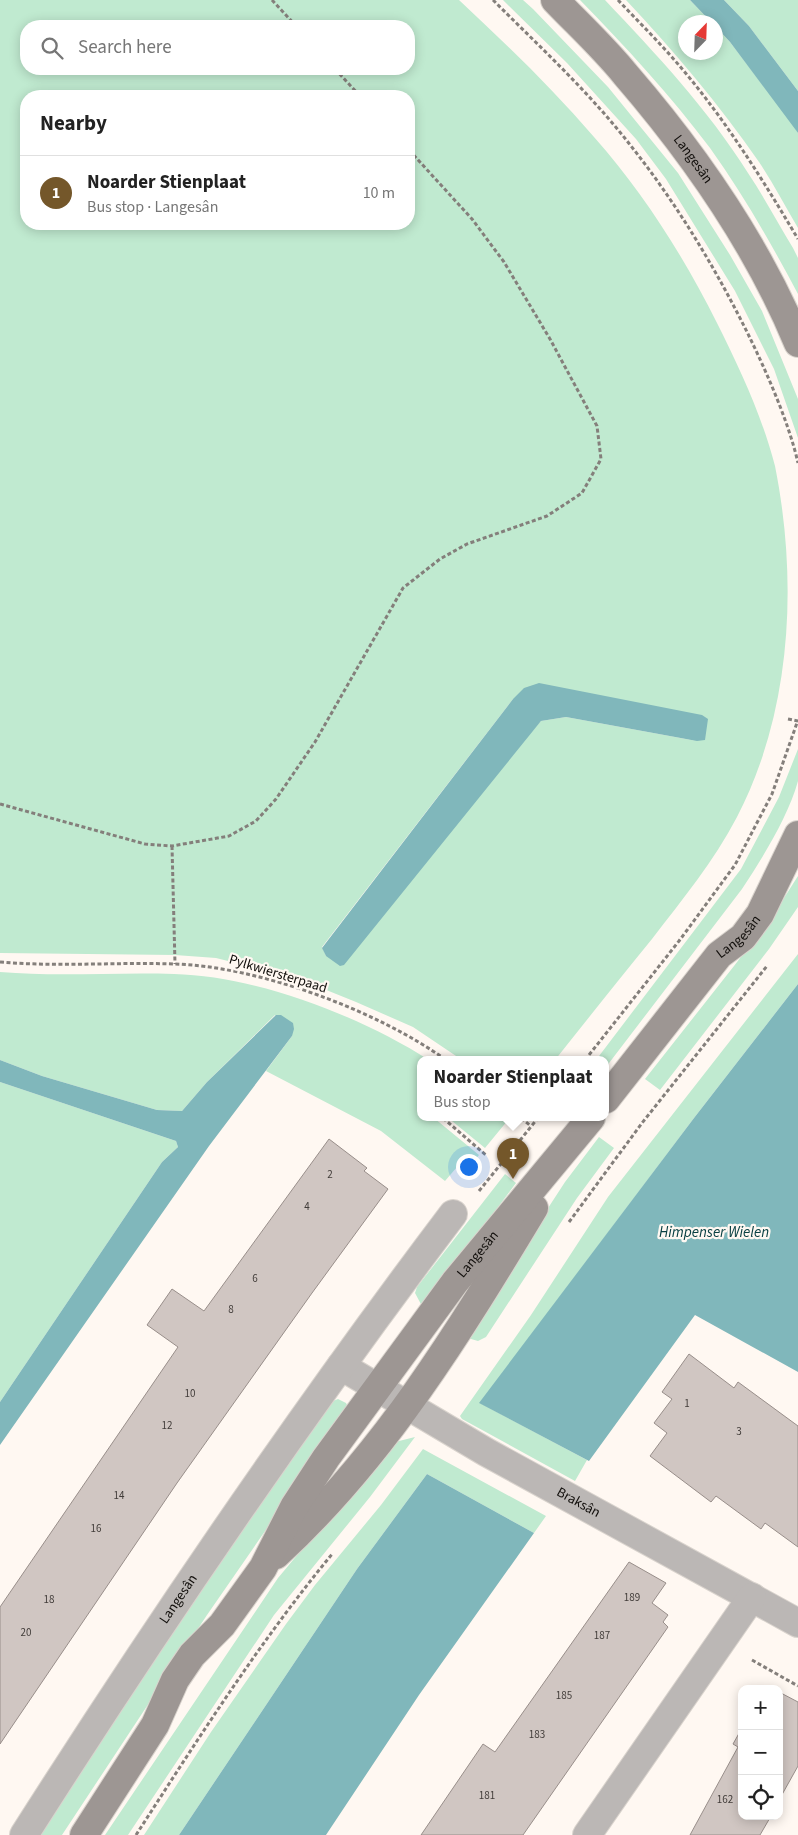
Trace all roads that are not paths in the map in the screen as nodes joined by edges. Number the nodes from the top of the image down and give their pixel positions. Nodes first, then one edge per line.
1 (554, 0) edge
2 (798, 343) edge
3 (798, 835) edge
4 (609, 1095) edge
5 (587, 1123) edge
6 (453, 1214) road end
7 (341, 1366) junction
8 (378, 1388) junction
9 (406, 1404) junction
10 (263, 1568) junction
11 (752, 1598) junction
12 (798, 1623) edge
13 (24, 1835) edge
14 (84, 1835) edge
15 (587, 1835) edge

1 - 2 street, Langesân
3 - 4 street, Langesân
5 - 8 street, Langesân
5 - 9 street, Langesân
6 - 7 street, Langesân
7 - 8 street
7 - 13 street, Langesân
8 - 9 street
8 - 10 street, Langesân
9 - 10 street, Langesân
9 - 11 street, Braksân
10 - 14 street, Langesân
11 - 12 street, Braksân
11 - 15 street

